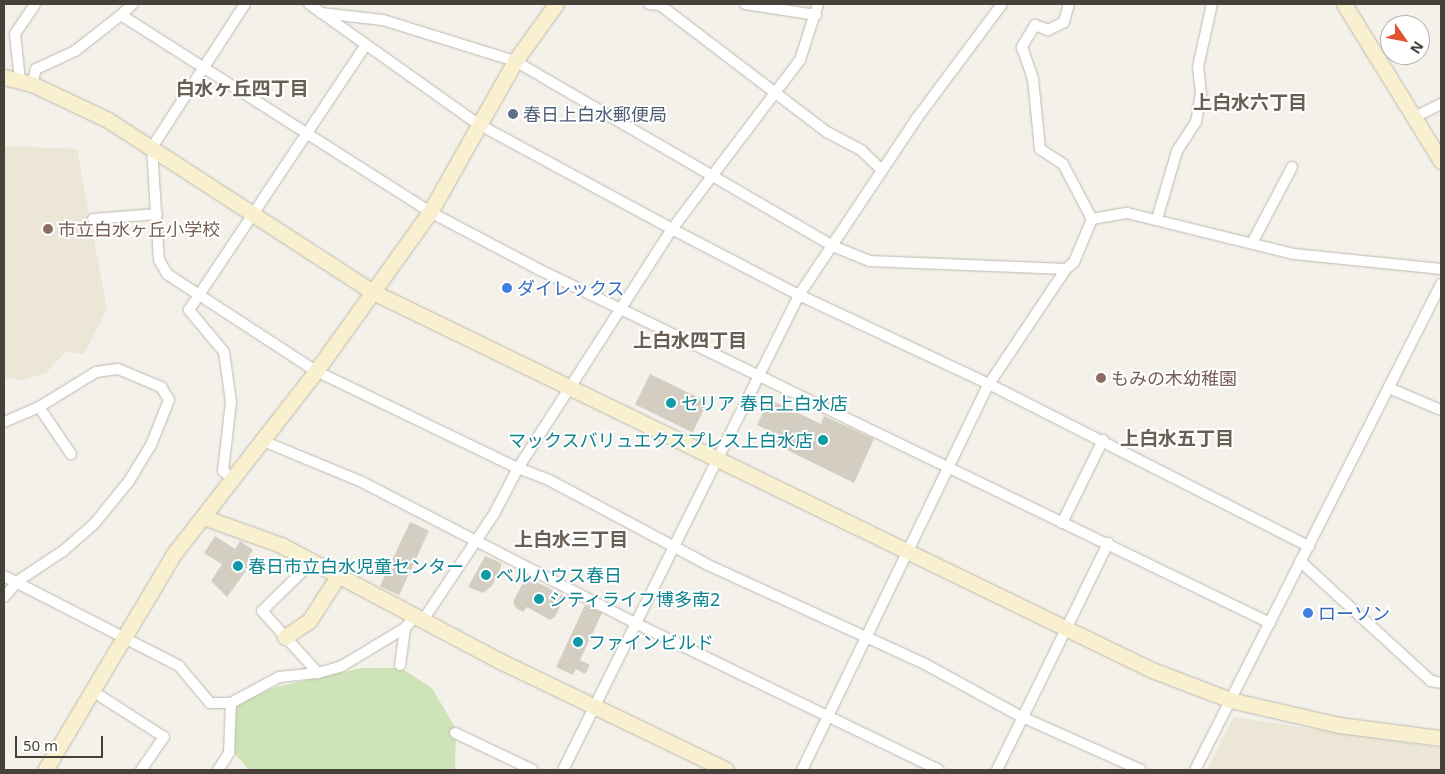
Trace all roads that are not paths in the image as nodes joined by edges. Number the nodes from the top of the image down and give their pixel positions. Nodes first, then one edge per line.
1 (35, 4) edge
2 (133, 4) edge
3 (245, 4) edge
4 (309, 4) edge
5 (649, 4) edge
6 (745, 4) edge
7 (818, 4) edge
8 (1002, 4) edge
9 (1069, 4) edge
10 (1212, 4) edge
11 (1344, 4) edge
12 (550, 6) edge
13 (321, 13) junction
14 (121, 15) junction
15 (816, 15) junction
16 (365, 46) junction
17 (515, 61) junction
18 (202, 70) junction
19 (4, 77) edge
20 (26, 82) junction
21 (776, 93) junction
22 (1441, 104) edge
23 (1414, 118) junction
24 (478, 124) junction
25 (305, 136) junction
26 (152, 147) junction
27 (1441, 161) edge
28 (1292, 167) dead end
29 (882, 170) junction
30 (710, 175) junction
31 (430, 212) junction
32 (157, 214) junction
33 (254, 214) junction
34 (93, 219) dead end
35 (1092, 219) junction
36 (1157, 219) junction
37 (672, 230) junction
38 (1252, 243) junction
39 (833, 246) junction
40 (1066, 269) junction
41 (1441, 269) edge
42 (1441, 284) edge
43 (371, 291) junction
44 (799, 295) junction
45 (197, 297) junction
46 (620, 308) junction
47 (316, 371) junction
48 (757, 375) junction
49 (990, 384) junction
50 (569, 388) junction
51 (1389, 388) junction
52 (39, 407) junction
53 (1441, 410) edge
54 (4, 422) edge
55 (1103, 440) junction
56 (263, 441) junction
57 (71, 454) dead end
58 (717, 460) junction
59 (948, 467) junction
60 (518, 468) junction
61 (233, 479) junction
62 (203, 517) junction
63 (1062, 523) junction
64 (474, 542) junction
65 (1108, 542) junction
66 (673, 546) junction
67 (1309, 546) junction
68 (907, 552) junction
69 (1300, 561) junction
70 (312, 562) junction
71 (4, 576) edge
72 (338, 576) junction
73 (18, 581) junction
74 (4, 597) edge
75 (419, 618) junction
76 (1270, 623) junction
77 (637, 624) junction
78 (405, 628) junction
79 (1068, 629) junction
80 (285, 637) junction
81 (126, 638) junction
82 (864, 638) junction
83 (400, 665) dead end
84 (318, 673) junction
85 (1441, 683) edge
86 (94, 692) junction
87 (1230, 700) junction
88 (231, 703) junction
89 (596, 708) junction
90 (1022, 717) junction
91 (830, 718) junction
92 (455, 733) dead end
93 (1441, 738) edge
94 (45, 770) edge
95 (141, 770) edge
96 (218, 770) edge
97 (533, 770) edge
98 (563, 770) edge
99 (726, 770) edge
100 (802, 770) edge
101 (939, 770) edge
102 (997, 770) edge
103 (1141, 770) edge
104 (1195, 770) edge

1 - 20 street
2 - 14 street
3 - 18 street
4 - 13 street
5 - 21 street
6 - 15 street
7 - 15 street
8 - 29 street
9 - 35 street
10 - 36 street
11 - 23 street
12 - 17 street
13 - 16 street
13 - 17 street
14 - 18 street
14 - 20 street
15 - 21 street
16 - 24 street
16 - 25 street
17 - 24 street
17 - 30 street
18 - 25 street
18 - 26 street
19 - 20 street
20 - 26 street
21 - 29 street
21 - 30 street
22 - 23 street
23 - 27 street
24 - 31 street
24 - 37 street
25 - 31 street
25 - 33 street
26 - 32 street
26 - 33 street
28 - 38 street
29 - 39 street
30 - 37 street
30 - 39 street
31 - 43 street
31 - 46 street
32 - 34 street
32 - 45 street
33 - 43 street
33 - 45 street
35 - 36 street
35 - 40 street
36 - 38 street
37 - 44 street
37 - 46 street
38 - 41 street
39 - 40 street
39 - 44 street
40 - 49 street
42 - 51 street
43 - 47 street
43 - 50 street
44 - 48 street
44 - 49 street
45 - 47 street
45 - 61 street
46 - 48 street
46 - 50 street
47 - 56 street
47 - 60 street
48 - 58 street
48 - 59 street
49 - 55 street
49 - 59 street
50 - 58 street
50 - 60 street
51 - 53 street
51 - 67 street
52 - 54 street
52 - 57 street
52 - 73 street
55 - 63 street
55 - 67 street
56 - 61 street
56 - 64 street
58 - 66 street
58 - 68 street
59 - 63 street
59 - 68 street
60 - 64 street
60 - 66 street
61 - 62 street
62 - 70 street
62 - 81 street
63 - 65 street
64 - 75 street
64 - 77 street
65 - 76 street
65 - 79 street
66 - 77 street
66 - 82 street
67 - 69 street
68 - 79 street
68 - 82 street
69 - 76 street
69 - 85 street
70 - 72 street
70 - 80 street
71 - 73 street
72 - 75 street
72 - 80 street
73 - 74 street
73 - 81 street
75 - 78 street
75 - 89 street
76 - 87 street
77 - 89 street
77 - 91 street
78 - 83 street
78 - 84 street
79 - 87 street
79 - 90 street
80 - 84 street
81 - 86 street
81 - 88 street
82 - 90 street
82 - 91 street
84 - 88 street
86 - 94 street
86 - 95 street
87 - 93 street
87 - 104 street
88 - 96 street
89 - 98 street
89 - 99 street
90 - 102 street
90 - 103 street
91 - 100 street
91 - 101 street
92 - 97 street

